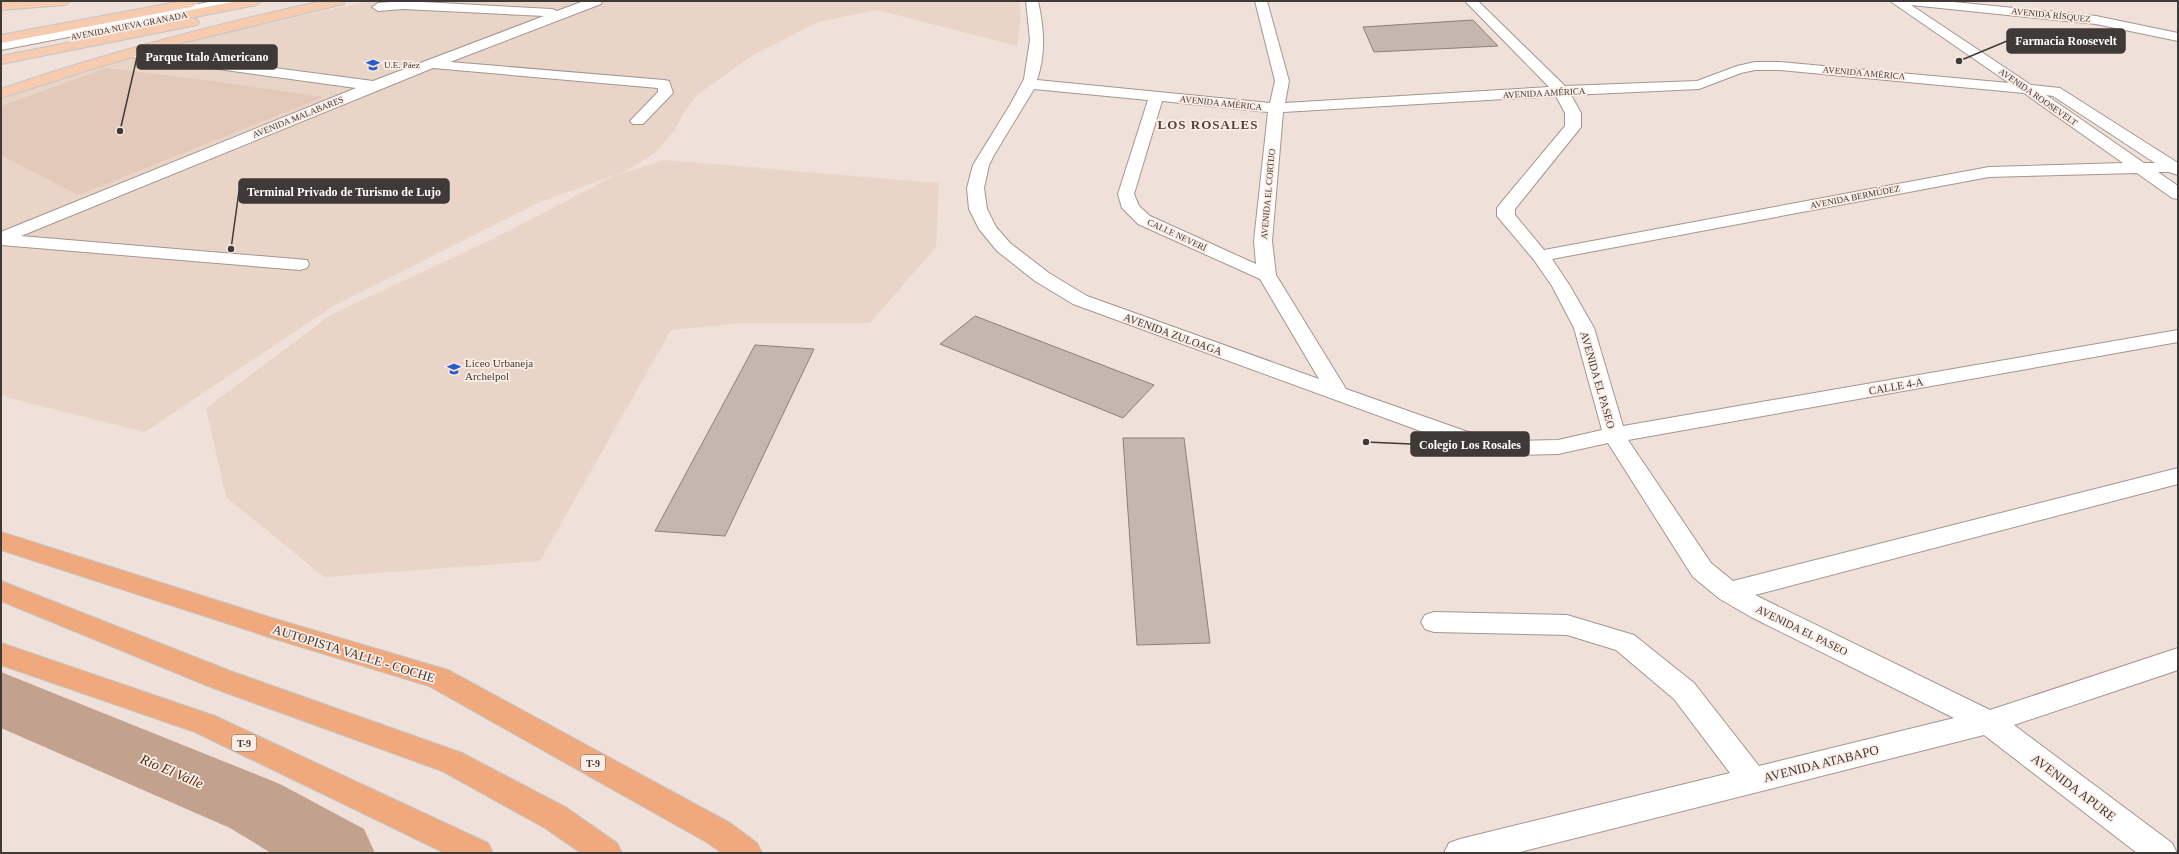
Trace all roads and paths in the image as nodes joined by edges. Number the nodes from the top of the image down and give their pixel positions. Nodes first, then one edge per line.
1 (65, 1) edge
2 (157, 1) edge
3 (203, 1) edge
4 (234, 1) edge
5 (256, 1) edge
6 (296, 1) edge
7 (339, 1) edge
8 (560, 1) edge
9 (596, 1) edge
10 (1032, 1) edge
11 (1261, 1) edge
12 (1471, 1) edge
13 (1896, 1) edge
14 (1905, 1) edge
15 (1922, 2) edge
16 (1, 6) edge
17 (378, 7) dead end
18 (549, 16) junction
19 (88, 29) junction
20 (1, 30) edge
21 (2178, 37) edge
22 (1, 39) edge
23 (1, 46) edge
24 (1, 51) edge
25 (132, 53) junction
26 (1, 60) edge
27 (431, 65) junction
28 (2028, 79) junction
29 (1029, 84) junction
30 (374, 86) junction
31 (1561, 91) junction
32 (2056, 92) joint
33 (1, 94) edge
34 (1156, 96) junction
35 (1276, 108) junction
36 (638, 121) dead end
37 (2141, 169) junction
38 (2175, 169) edge
39 (2178, 194) edge
40 (1, 239) edge
41 (1540, 256) junction
42 (300, 264) dead end
43 (1267, 275) junction
44 (2178, 336) edge
45 (1339, 395) junction
46 (1614, 435) junction
47 (2178, 476) edge
48 (1, 541) edge
49 (1, 591) edge
50 (1729, 592) junction
51 (1434, 622) dead end
52 (1, 654) edge
53 (2178, 659) edge
54 (1988, 722) junction
55 (1752, 780) junction
56 (477, 853) edge
57 (606, 853) edge
58 (746, 853) edge
59 (1460, 853) edge
60 (2161, 853) edge

1 - 16 main road
2 - 20 main road
3 - 22 main road, AVENIDA NUEVA GRANADA
4 - 19 street
5 - 24 main road, AVENIDA NUEVA GRANADA
6 - 26 main road
7 - 25 main road
8 - 18 street
9 - 18 street, AVENIDA MALABARES
10 - 29 street, AVENIDA ZULOAGA
11 - 35 street, AVENIDA EL CORTIJO
12 - 31 street, AVENIDA EL PASEO
13 - 28 street, AVENIDA ROOSEVELT
14 - 15 street, AVENIDA RÍSQUEZ
15 - 21 street, AVENIDA RÍSQUEZ
15 - 28 street, AVENIDA ROOSEVELT
17 - 18 street
18 - 27 street, AVENIDA MALABARES
19 - 23 street
19 - 24 street
25 - 30 street
25 - 33 main road
27 - 30 street, AVENIDA MALABARES
27 - 36 street
28 - 31 street, AVENIDA AMÉRICA
28 - 32 street, AVENIDA AMÉRICA
28 - 37 street, AVENIDA ROOSEVELT
29 - 34 street, AVENIDA AMÉRICA
29 - 45 street, AVENIDA ZULOAGA
30 - 40 street, AVENIDA MALABARES
31 - 35 street, AVENIDA AMÉRICA
31 - 41 street, AVENIDA EL PASEO
32 - 38 street, AVENIDA ROOSEVELT
34 - 35 street, AVENIDA AMÉRICA
34 - 43 street, CALLE NEVERÍ
35 - 43 street, AVENIDA EL CORTIJO
37 - 38 street, AVENIDA BERMÚDEZ
37 - 39 street, AVENIDA ROOSEVELT
37 - 41 street, AVENIDA BERMÚDEZ
40 - 42 street
41 - 46 street, AVENIDA EL PASEO
43 - 45 street, AVENIDA EL CORTIJO
44 - 46 street, CALLE 4-A
45 - 46 street, AVENIDA ZULOAGA
46 - 50 street, AVENIDA EL PASEO
47 - 50 street
48 - 58 highway, AUTOPISTA VALLE - COCHE / T-9
49 - 57 highway
50 - 54 street, AVENIDA EL PASEO
51 - 55 street
52 - 56 highway, T-9
53 - 54 street, AVENIDA ATABAPO
54 - 55 street, AVENIDA ATABAPO
54 - 60 street, AVENIDA APURE
55 - 59 street, AVENIDA ATABAPO

